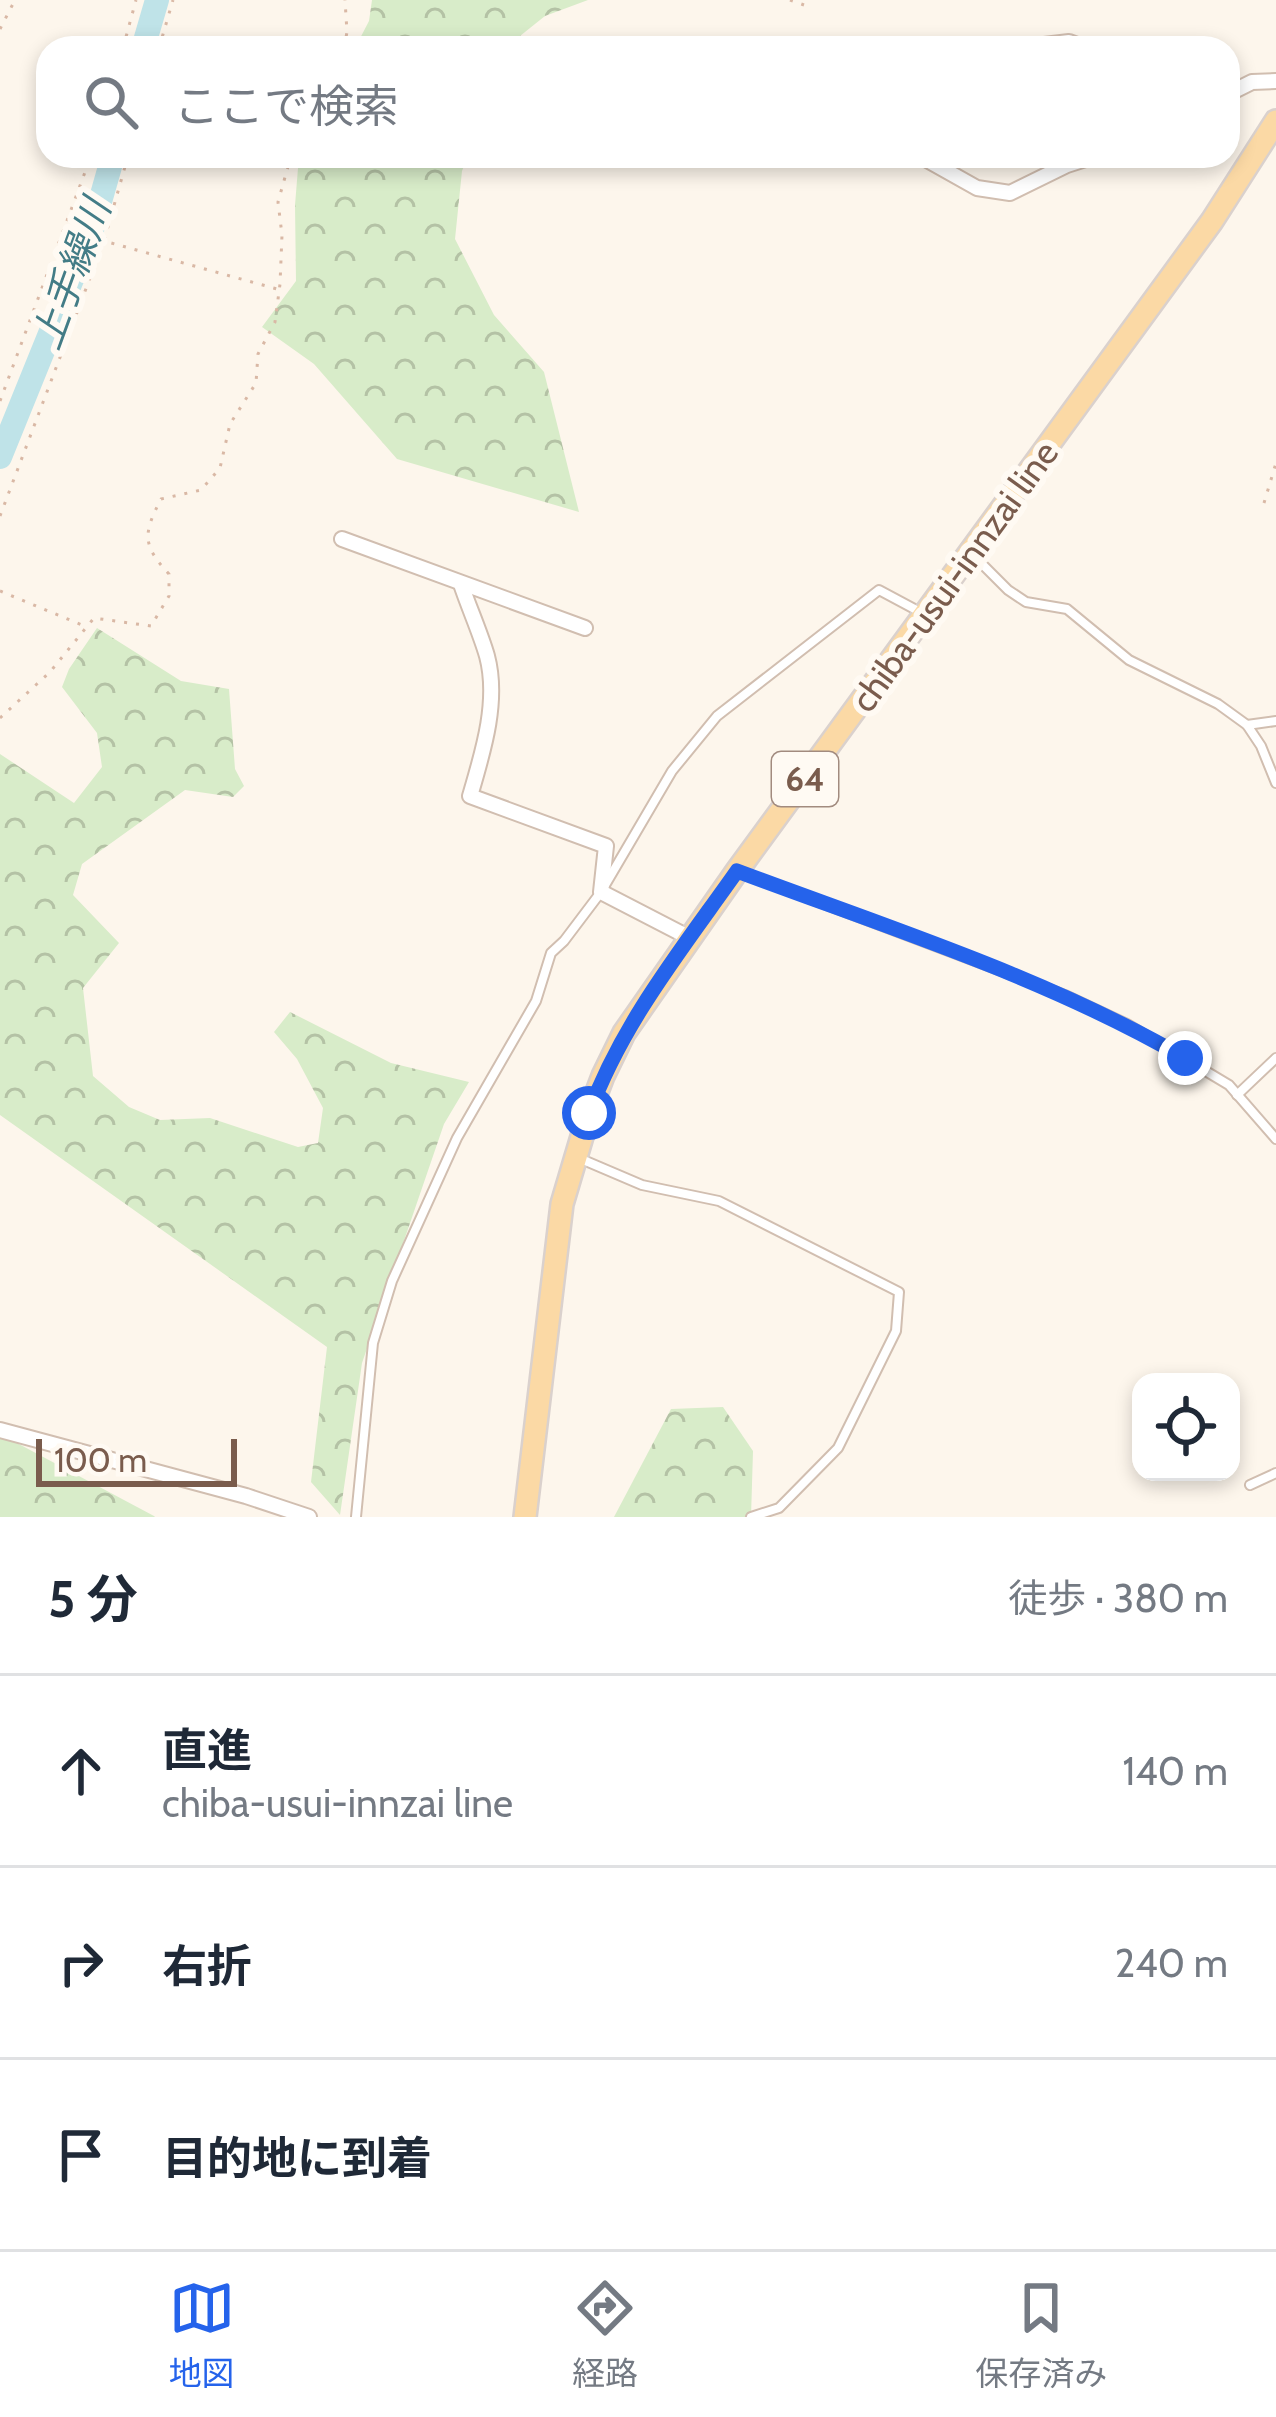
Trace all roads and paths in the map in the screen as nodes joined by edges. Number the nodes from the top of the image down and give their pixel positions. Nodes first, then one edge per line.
1 (15, 0) edge
2 (136, 0) edge
3 (173, 0) edge
4 (345, 0) edge
5 (790, 0) edge
6 (804, 4) dead end
7 (0, 29) edge
8 (126, 36) edge
9 (162, 36) edge
10 (346, 36) edge
11 (1276, 81) edge
12 (1240, 88) edge
13 (1276, 121) edge
14 (87, 168) edge
15 (125, 168) edge
16 (288, 168) edge
17 (941, 168) edge
18 (1061, 168) edge
19 (104, 241) junction
20 (280, 290) junction
21 (0, 401) edge
22 (1276, 463) edge
23 (1264, 503) dead end
24 (0, 516) edge
25 (342, 539) dead end
26 (970, 553) junction
27 (461, 584) junction
28 (0, 591) edge
29 (926, 615) junction
30 (85, 626) junction
31 (585, 628) dead end
32 (0, 718) edge
33 (1276, 722) edge
34 (1247, 724) junction
35 (1276, 783) edge
36 (737, 871) junction
37 (602, 892) junction
38 (690, 938) junction
39 (1276, 1058) edge
40 (1237, 1095) junction
41 (1276, 1139) edge
42 (574, 1156) junction
43 (0, 1430) edge
44 (1276, 1473) edge
45 (1250, 1485) dead end
46 (309, 1517) edge
47 (356, 1517) edge
48 (525, 1517) edge
49 (751, 1517) edge

1 - 7 path
2 - 8 path
3 - 9 path
4 - 10 path
5 - 6 path
11 - 12 street
13 - 26 main road, chiba-usui-innzai line / 64
14 - 21 path
15 - 19 path
16 - 20 path
17 - 18 street
19 - 20 path
19 - 24 path
20 - 30 path
22 - 23 path
25 - 27 street
26 - 29 main road, chiba-usui-innzai line / 64
26 - 34 lane
27 - 31 street
27 - 37 street
28 - 30 path
29 - 36 main road, chiba-usui-innzai line / 64
29 - 37 lane
30 - 32 path
33 - 34 lane
34 - 35 lane
36 - 38 main road, chiba-usui-innzai line / 64
36 - 40 lane
37 - 38 street
37 - 47 lane
38 - 42 main road, chiba-usui-innzai line / 64
39 - 40 lane
40 - 41 lane
42 - 48 main road, chiba-usui-innzai line / 64
42 - 49 lane
43 - 46 street
44 - 45 lane

